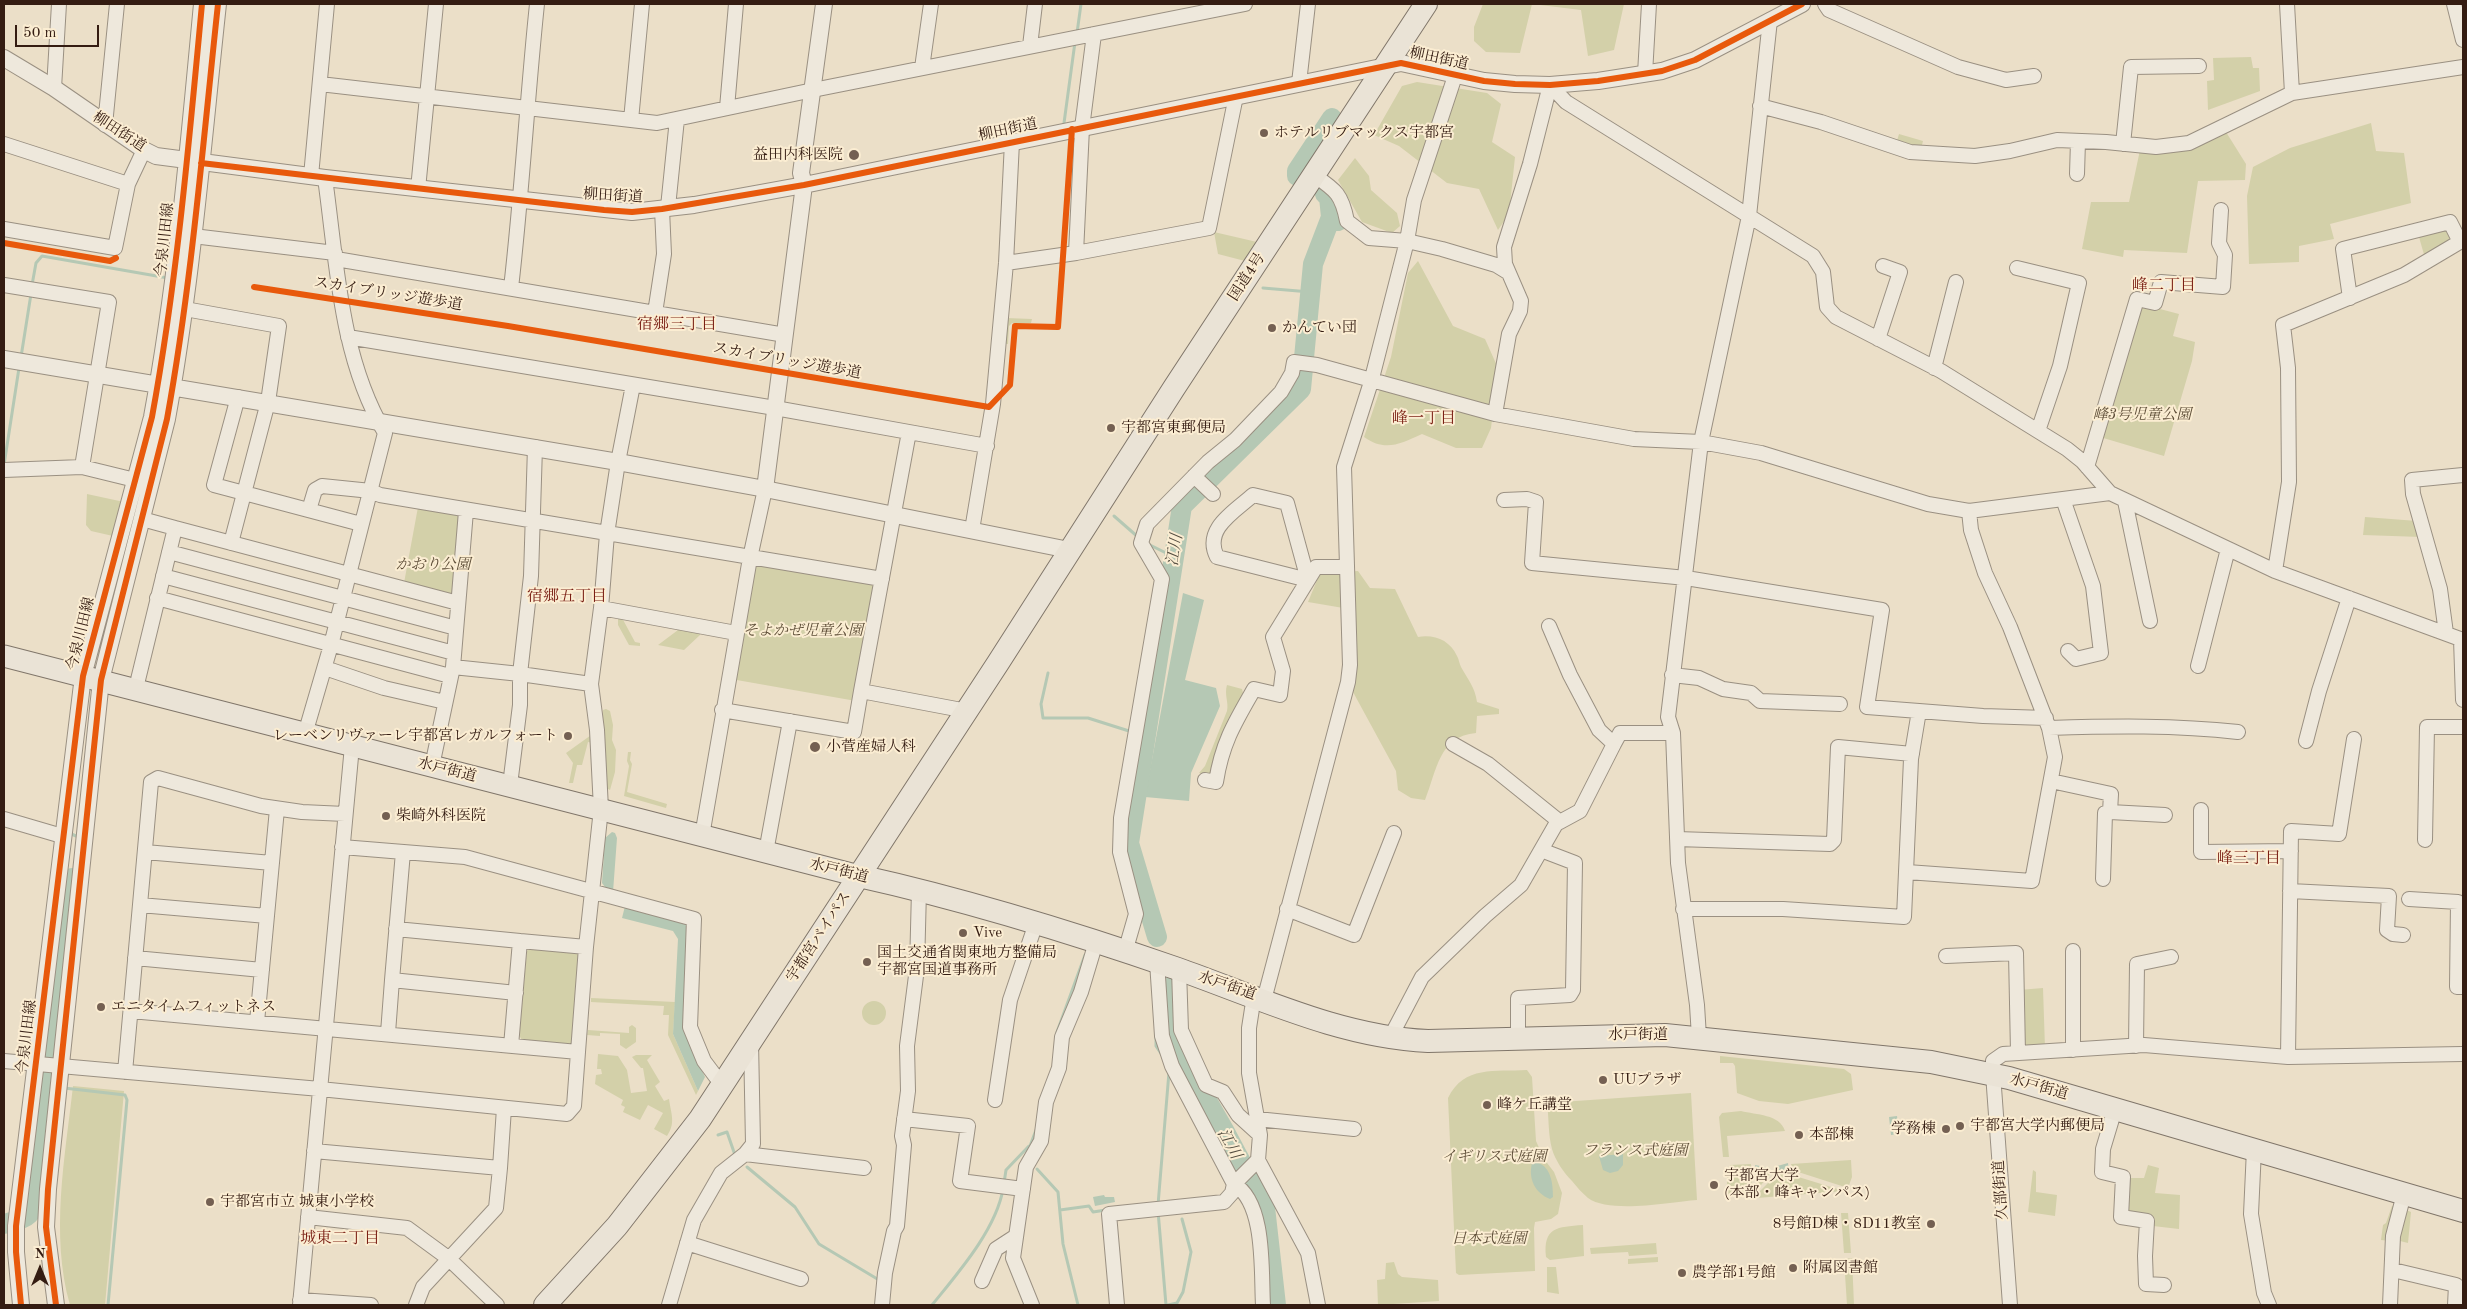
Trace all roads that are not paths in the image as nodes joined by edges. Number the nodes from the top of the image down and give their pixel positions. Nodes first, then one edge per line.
1 (59, 4) edge
2 (117, 4) edge
3 (202, 4) edge
4 (218, 4) edge
5 (327, 4) edge
6 (436, 4) edge
7 (537, 4) edge
8 (642, 4) edge
9 (736, 4) edge
10 (824, 4) edge
11 (835, 4) edge
12 (931, 4) edge
13 (1035, 4) edge
14 (1245, 4) edge
15 (1308, 4) edge
16 (1426, 4) edge
17 (1649, 4) edge
18 (1802, 4) edge
19 (1824, 4) edge
20 (2287, 4) edge
21 (2454, 4) edge
22 (1770, 20) junction
23 (1094, 34) junction
24 (2463, 40) edge
25 (1030, 46) junction
26 (4, 58) edge
27 (2199, 66) dead end
28 (1384, 67) junction
29 (2463, 67) edge
30 (922, 68) junction
31 (1646, 74) junction
32 (1455, 76) junction
33 (2034, 76) dead end
34 (320, 84) junction
35 (1299, 84) junction
36 (1550, 85) junction
37 (54, 88) junction
38 (818, 88) junction
39 (2292, 93) junction
40 (428, 96) junction
41 (1236, 96) junction
42 (1760, 106) junction
43 (526, 107) junction
44 (727, 108) junction
45 (678, 119) junction
46 (631, 120) junction
47 (105, 125) junction
48 (1082, 128) junction
49 (2078, 141) junction
50 (1012, 142) junction
51 (4, 144) edge
52 (2123, 144) junction
53 (144, 150) junction
54 (194, 162) junction
55 (2077, 174) dead end
56 (1315, 176) junction
57 (318, 177) junction
58 (128, 184) junction
59 (804, 186) junction
60 (418, 189) junction
61 (521, 201) junction
62 (665, 208) junction
63 (2221, 210) dead end
64 (1749, 216) junction
65 (4, 229) edge
66 (193, 236) junction
67 (1407, 241) junction
68 (2462, 241) edge
69 (1076, 253) junction
70 (336, 256) junction
71 (1006, 263) junction
72 (1883, 266) dead end
73 (2017, 268) dead end
74 (1509, 273) junction
75 (1956, 282) dead end
76 (4, 285) edge
77 (511, 288) junction
78 (2350, 298) junction
79 (185, 309) junction
80 (655, 313) junction
81 (785, 335) junction
82 (348, 337) junction
83 (1878, 339) junction
84 (4, 359) edge
85 (1934, 368) junction
86 (98, 374) junction
87 (1371, 382) junction
88 (633, 384) junction
89 (166, 385) junction
90 (238, 397) junction
91 (268, 402) junction
92 (775, 408) junction
93 (1495, 414) junction
94 (378, 421) junction
95 (2038, 431) junction
96 (909, 432) junction
97 (1701, 442) junction
98 (987, 446) junction
99 (535, 447) junction
100 (618, 462) junction
101 (82, 467) junction
102 (2087, 467) junction
103 (4, 470) edge
104 (2463, 474) edge
105 (1196, 477) junction
106 (135, 480) junction
107 (765, 489) junction
108 (371, 491) junction
109 (244, 492) junction
110 (1211, 492) dead end
111 (2110, 493) junction
112 (2063, 499) junction
113 (1504, 500) dead end
114 (2125, 501) junction
115 (309, 510) junction
116 (466, 511) junction
117 (1969, 511) junction
118 (894, 515) junction
119 (142, 518) junction
120 (532, 522) junction
121 (361, 524) junction
122 (175, 528) junction
123 (972, 530) junction
124 (607, 534) junction
125 (231, 543) junction
126 (2228, 549) junction
127 (1069, 550) junction
128 (169, 552) junction
129 (750, 558) junction
130 (1347, 567) junction
131 (2275, 571) junction
132 (350, 575) junction
133 (163, 576) junction
134 (1686, 578) junction
135 (882, 579) junction
136 (1308, 580) junction
137 (158, 598) junction
138 (344, 598) junction
139 (2349, 598) junction
140 (458, 603) junction
141 (601, 608) junction
142 (2150, 621) dead end
143 (338, 622) junction
144 (1549, 626) dead end
145 (456, 628) junction
146 (736, 633) junction
147 (2446, 633) junction
148 (2462, 639) edge
149 (332, 645) junction
150 (2068, 651) dead end
151 (454, 653) junction
152 (4, 656) edge
153 (2198, 666) dead end
154 (325, 668) junction
155 (451, 672) junction
156 (520, 674) junction
157 (1672, 675) junction
158 (92, 678) junction
159 (591, 684) junction
160 (136, 688) junction
161 (861, 691) junction
162 (2463, 700) edge
163 (445, 702) junction
164 (1840, 704) dead end
165 (722, 710) junction
166 (967, 711) junction
167 (1919, 711) junction
168 (790, 721) junction
169 (2048, 723) junction
170 (2463, 727) edge
171 (2238, 732) dead end
172 (1673, 733) junction
173 (305, 734) junction
174 (2354, 739) dead end
175 (2306, 741) dead end
176 (1453, 744) dead end
177 (1614, 744) junction
178 (352, 746) junction
179 (1912, 754) junction
180 (432, 766) junction
181 (1205, 780) dead end
182 (2051, 781) junction
183 (510, 786) junction
184 (277, 809) junction
185 (600, 809) junction
186 (2201, 810) dead end
187 (2110, 812) junction
188 (345, 814) junction
189 (2165, 815) dead end
190 (4, 819) edge
191 (1560, 822) junction
192 (1394, 833) dead end
193 (62, 836) junction
194 (702, 836) junction
195 (1677, 838) junction
196 (2425, 840) dead end
197 (342, 847) junction
198 (1541, 850) junction
199 (2291, 851) junction
200 (145, 852) junction
201 (403, 852) junction
202 (766, 852) junction
203 (272, 863) junction
204 (1908, 872) junction
205 (859, 876) junction
206 (2103, 879) dead end
207 (919, 890) junction
208 (592, 891) junction
209 (2290, 891) junction
210 (2409, 899) dead end
211 (140, 905) junction
212 (1287, 909) junction
213 (1684, 909) junction
214 (267, 916) junction
215 (1036, 923) junction
216 (396, 929) junction
217 (2403, 935) dead end
218 (520, 941) junction
219 (1096, 942) junction
220 (586, 947) junction
221 (1125, 952) junction
222 (2073, 952) dead end
223 (1946, 956) dead end
224 (2172, 957) dead end
225 (135, 958) junction
226 (1157, 962) junction
227 (262, 970) junction
228 (1179, 970) junction
229 (392, 980) junction
230 (2463, 987) edge
231 (516, 993) junction
232 (1259, 998) junction
233 (131, 1011) junction
234 (257, 1022) junction
235 (325, 1029) junction
236 (388, 1033) junction
237 (1699, 1037) junction
238 (1390, 1038) junction
239 (1518, 1038) junction
240 (751, 1040) junction
241 (511, 1046) junction
242 (2136, 1046) junction
243 (2074, 1050) junction
244 (578, 1052) junction
245 (2018, 1053) junction
246 (2463, 1054) edge
247 (2288, 1057) junction
248 (4, 1061) edge
249 (37, 1064) junction
250 (62, 1067) junction
251 (125, 1072) junction
252 (1993, 1074) junction
253 (722, 1086) junction
254 (320, 1089) junction
255 (995, 1100) dead end
256 (504, 1108) junction
257 (2115, 1109) junction
258 (904, 1118) junction
259 (1257, 1119) junction
260 (1354, 1129) dead end
261 (1260, 1135) junction
262 (2254, 1149) junction
263 (314, 1152) junction
264 (745, 1154) junction
265 (1258, 1160) junction
266 (500, 1168) junction
267 (864, 1168) dead end
268 (1234, 1184) junction
269 (1023, 1189) junction
270 (2404, 1194) junction
271 (2463, 1211) edge
272 (308, 1217) junction
273 (1016, 1236) junction
274 (687, 1243) junction
275 (448, 1258) junction
276 (2393, 1270) junction
277 (801, 1279) dead end
278 (982, 1281) dead end
279 (2164, 1285) dead end
280 (300, 1303) edge
281 (21, 1305) edge
282 (56, 1305) edge
283 (371, 1305) edge
284 (416, 1305) edge
285 (497, 1305) edge
286 (545, 1305) edge
287 (669, 1305) edge
288 (882, 1305) edge
289 (1032, 1305) edge
290 (1117, 1305) edge
291 (1263, 1305) edge
292 (1318, 1305) edge
293 (2010, 1305) edge
294 (2269, 1305) edge
295 (2390, 1305) edge
296 (2455, 1305) edge

1 - 37 street
2 - 47 street
3 - 54 street, 今泉川田線
4 - 54 street, 今泉川田線
5 - 34 street
6 - 40 street
7 - 43 street
8 - 46 street
9 - 44 street
10 - 38 street
11 - 38 street
12 - 30 street
13 - 25 street
14 - 23 street
15 - 35 street
16 - 28 highway, 国道4号
17 - 31 street
18 - 22 street, 柳田街道
19 - 33 street
20 - 39 street
21 - 24 street
22 - 31 street, 柳田街道
22 - 42 street
23 - 25 street
23 - 48 street
25 - 30 street
26 - 37 street, 柳田街道
27 - 52 street
28 - 32 street, 柳田街道
28 - 35 street, 柳田街道
28 - 56 highway, 国道4号
29 - 39 street
30 - 38 street
31 - 36 street, 柳田街道
32 - 36 street, 柳田街道
32 - 67 street
34 - 40 street
34 - 57 street
35 - 41 street, 柳田街道
36 - 64 street
36 - 74 street
37 - 47 street, 柳田街道
38 - 44 street
38 - 59 street
39 - 52 street
40 - 43 street
40 - 60 street
41 - 48 street, 柳田街道
41 - 69 street
42 - 49 street
42 - 64 street
43 - 46 street
43 - 61 street
44 - 45 street
45 - 46 street
45 - 62 street
47 - 53 street, 柳田街道
48 - 50 street, 柳田街道
48 - 69 street
49 - 52 street
49 - 55 street
50 - 59 street, 柳田街道
50 - 71 street
51 - 58 street
53 - 54 street, 柳田街道
53 - 58 street
54 - 57 street, 柳田街道
54 - 66 street, 今泉川田線
54 - 89 street, 今泉川田線
56 - 67 street
56 - 127 highway, 国道4号
57 - 60 street, 柳田街道
57 - 70 street
58 - 65 street
59 - 62 street, 柳田街道
59 - 81 street
60 - 61 street, 柳田街道
61 - 62 street, 柳田街道
61 - 77 street
62 - 80 street
63 - 102 street
64 - 83 street
64 - 97 street
66 - 70 street
66 - 79 street, 今泉川田線
67 - 74 street
67 - 87 street
68 - 78 street
68 - 78 street
69 - 71 street
70 - 77 street
70 - 82 street
71 - 98 street
72 - 83 street
73 - 95 street
74 - 93 street
75 - 85 street
76 - 86 street
77 - 80 street
78 - 131 street
79 - 89 street, 今泉川田線
79 - 91 street
80 - 81 street
81 - 92 street
82 - 88 street
82 - 94 street
83 - 85 street
84 - 86 street
85 - 95 street
86 - 89 street
86 - 101 street
87 - 93 street
87 - 105 street
87 - 130 street
88 - 92 street
88 - 100 street
89 - 90 street
89 - 106 street, 今泉川田線
89 - 119 street, 今泉川田線
90 - 91 street
90 - 109 street
91 - 94 street
91 - 109 street
92 - 96 street
92 - 107 street
93 - 97 street
94 - 99 street
94 - 108 street
95 - 102 street
96 - 98 street
96 - 118 street
97 - 117 street
97 - 134 street
98 - 123 street
99 - 100 street
99 - 120 street
100 - 107 street
100 - 124 street
101 - 103 street
101 - 106 street
102 - 111 street
104 - 147 street
105 - 110 street
105 - 221 street
106 - 158 street, 今泉川田線
107 - 118 street
107 - 129 street
108 - 115 street
108 - 116 street
108 - 121 street
109 - 115 street
109 - 125 street
111 - 112 street
111 - 114 street
112 - 117 street
112 - 150 street
113 - 134 street
114 - 126 street
114 - 142 street
115 - 121 street
116 - 120 street
116 - 140 street
117 - 169 street
118 - 123 street
118 - 135 street
119 - 122 street
119 - 158 street, 今泉川田線
120 - 124 street
120 - 156 street
121 - 132 street
122 - 125 street
122 - 128 street
123 - 127 street
124 - 129 street
124 - 141 street
125 - 132 street
126 - 131 street
126 - 153 street
127 - 166 highway, 宇都宮バイパス
128 - 133 street
128 - 138 street
129 - 135 street
129 - 146 street
130 - 136 street
130 - 212 street
131 - 139 street
132 - 138 street
132 - 140 street
133 - 137 street
133 - 143 street
134 - 157 street
134 - 167 street
135 - 161 street
136 - 136 street
136 - 181 street
137 - 149 street
137 - 160 street
138 - 143 street
138 - 145 street
139 - 147 street
139 - 175 street
140 - 145 street
141 - 146 street
141 - 159 street
143 - 149 street
143 - 151 street
144 - 177 street
145 - 151 street
146 - 165 street
147 - 148 street
148 - 162 street
149 - 154 street
149 - 155 street
151 - 155 street
152 - 158 main road, 水戸街道
154 - 163 street
154 - 173 street
155 - 156 street
155 - 163 street
156 - 159 street
156 - 183 street
157 - 164 street
157 - 172 street
158 - 160 main road, 水戸街道
158 - 193 street, 今泉川田線
158 - 250 street, 今泉川田線
159 - 185 street
160 - 173 main road, 水戸街道
161 - 166 street
161 - 168 street
163 - 180 street
165 - 168 street
165 - 194 street
166 - 205 highway, 宇都宮バイパス
167 - 169 street
167 - 179 street
168 - 202 street
169 - 171 street
169 - 182 street
170 - 196 street
172 - 177 street
172 - 195 street
173 - 178 main road, 水戸街道
174 - 199 street
176 - 191 street
177 - 191 street
178 - 180 main road, 水戸街道
178 - 188 street
179 - 195 street
179 - 204 street
180 - 183 main road, 水戸街道
182 - 187 street
182 - 204 street
183 - 185 main road, 水戸街道
184 - 188 street
184 - 200 street
184 - 203 street
185 - 194 main road, 水戸街道
185 - 208 street
186 - 199 street
187 - 189 street
187 - 206 street
188 - 197 street
190 - 193 street
191 - 198 street
192 - 212 street
193 - 249 street, 今泉川田線
194 - 202 main road, 水戸街道
195 - 213 street
197 - 201 street
197 - 235 street
198 - 238 street
198 - 239 street
199 - 209 street
200 - 203 street
200 - 211 street
201 - 208 street
201 - 216 street
202 - 205 main road, 水戸街道
203 - 214 street
204 - 213 street
205 - 207 highway, 水戸街道
205 - 240 highway, 宇都宮バイパス
207 - 215 highway, 水戸街道
207 - 258 street
208 - 220 street
208 - 253 street
209 - 217 street
209 - 247 street
210 - 230 street
211 - 214 street
211 - 225 street
212 - 232 street
213 - 237 street
214 - 227 street
215 - 219 highway, 水戸街道
215 - 255 street
216 - 218 street
216 - 229 street
218 - 220 street
218 - 231 street
219 - 221 highway, 水戸街道
219 - 269 street
220 - 244 street
221 - 226 highway, 水戸街道
222 - 243 street
223 - 245 street
224 - 242 street
225 - 227 street
225 - 233 street
226 - 228 highway, 水戸街道
226 - 268 street
227 - 234 street
228 - 232 highway, 水戸街道
228 - 261 street
229 - 231 street
229 - 236 street
231 - 241 street
232 - 238 highway, 水戸街道
232 - 259 street
233 - 234 street
233 - 251 street
234 - 235 street
235 - 236 street
235 - 254 street
236 - 241 street
237 - 239 highway, 水戸街道
237 - 252 highway, 水戸街道
238 - 239 highway, 水戸街道
240 - 253 highway, 宇都宮バイパス
240 - 264 street
241 - 244 street
242 - 243 street
242 - 247 street
243 - 245 street
244 - 256 street
245 - 252 street
246 - 247 street
248 - 249 street
249 - 250 street
249 - 281 street, 今泉川田線
250 - 251 street
250 - 282 street, 今泉川田線
251 - 254 street
252 - 257 highway, 水戸街道
252 - 293 street, 久部街道
253 - 286 highway, 宇都宮バイパス
254 - 256 street
254 - 263 street
256 - 266 street
257 - 262 highway, 水戸街道
257 - 279 street
258 - 269 street
258 - 288 street
259 - 260 street
259 - 261 street
261 - 265 street
262 - 270 highway, 水戸街道
262 - 294 street
263 - 266 street
263 - 272 street
264 - 267 street
264 - 274 street
265 - 268 street
265 - 292 street
266 - 275 street
268 - 290 street
268 - 291 street
269 - 273 street
270 - 271 highway, 水戸街道
270 - 276 street
272 - 275 street
272 - 280 street
273 - 278 street
273 - 289 street
274 - 277 street
274 - 287 street
275 - 284 street
275 - 285 street
276 - 295 street
276 - 296 street
280 - 283 street

